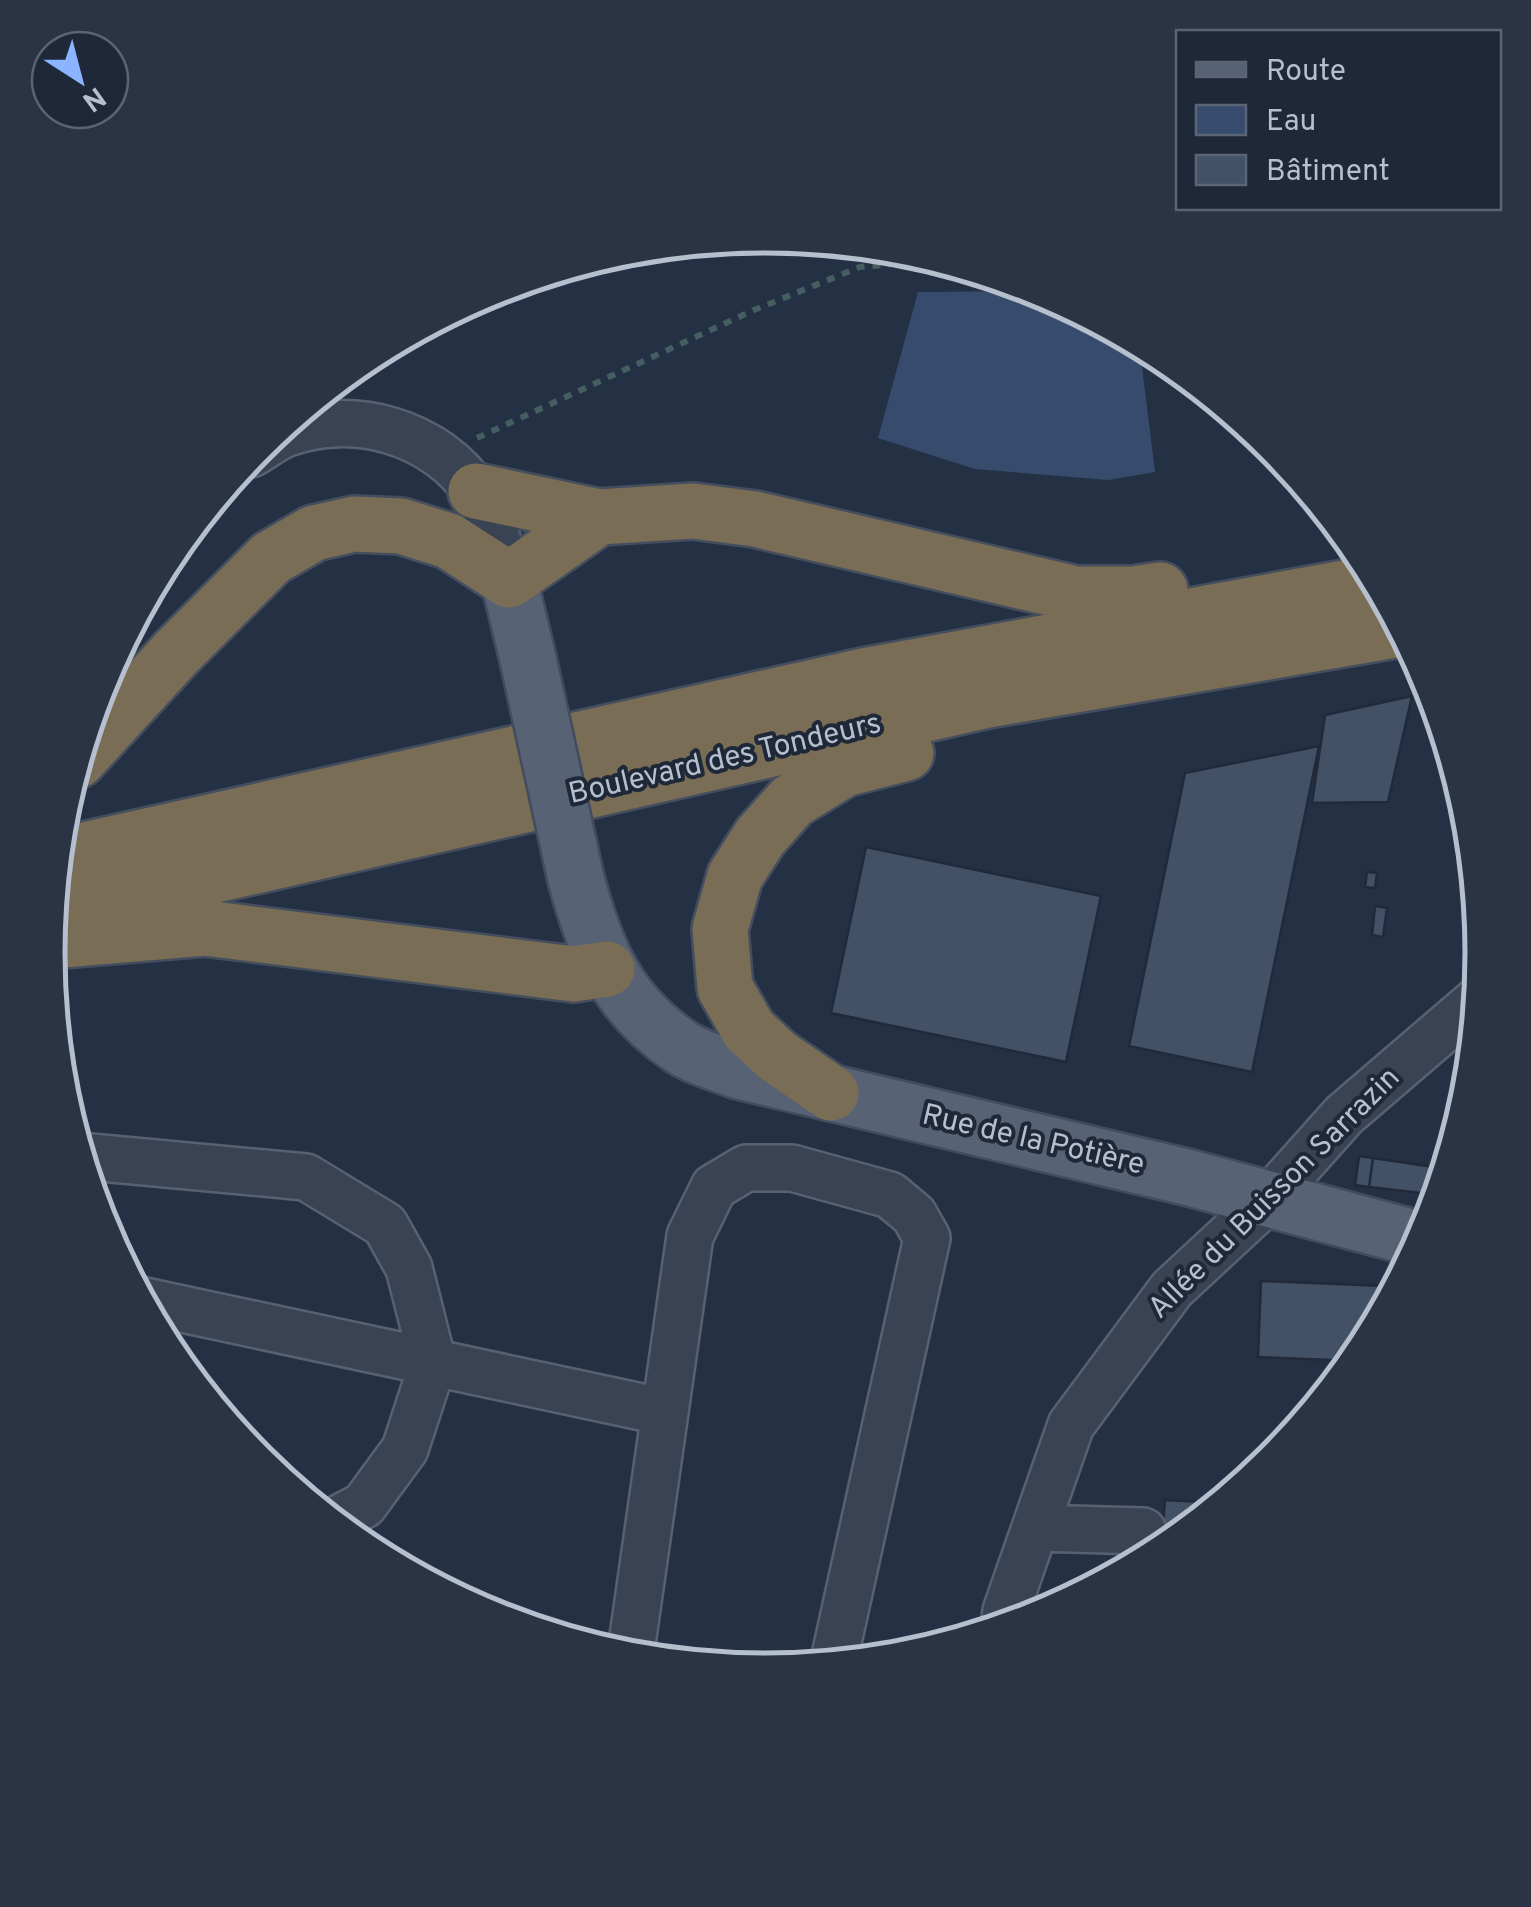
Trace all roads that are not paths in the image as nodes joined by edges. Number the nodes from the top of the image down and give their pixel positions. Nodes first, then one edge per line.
1 (299, 431) edge
2 (458, 472) junction
3 (599, 517) junction
4 (1346, 561) edge
5 (509, 580) junction
6 (1361, 585) edge
7 (1384, 632) edge
8 (99, 737) edge
9 (72, 853) edge
10 (66, 909) edge
11 (65, 941) edge
12 (606, 969) junction
13 (1463, 1013) edge
14 (832, 1093) junction
15 (96, 1157) edge
16 (1268, 1199) junction
17 (1407, 1236) edge
18 (159, 1304) edge
19 (433, 1362) junction
20 (665, 1412) junction
21 (346, 1514) edge
22 (1035, 1528) junction
23 (1144, 1531) dead end
24 (1006, 1611) edge
25 (632, 1642) edge
26 (836, 1650) edge

1 - 2 street
2 - 3 highway
2 - 5 street
3 - 4 highway
3 - 5 highway
5 - 8 highway
5 - 12 main road, Rue de la Potière, bridge
6 - 9 highway, Boulevard des Tondeurs
7 - 10 highway, Boulevard des Tondeurs
7 - 14 highway
11 - 12 highway
12 - 14 main road, Rue de la Potière
13 - 16 street, Allée du Buisson Sarrazin
14 - 16 main road, Rue de la Potière
15 - 19 street
16 - 17 main road, Rue de la Potière
16 - 22 street, Allée du Buisson Sarrazin
18 - 19 street
19 - 20 street
19 - 21 street
20 - 25 street
20 - 26 street
22 - 23 street
22 - 24 street, Allée du Buisson Sarrazin

